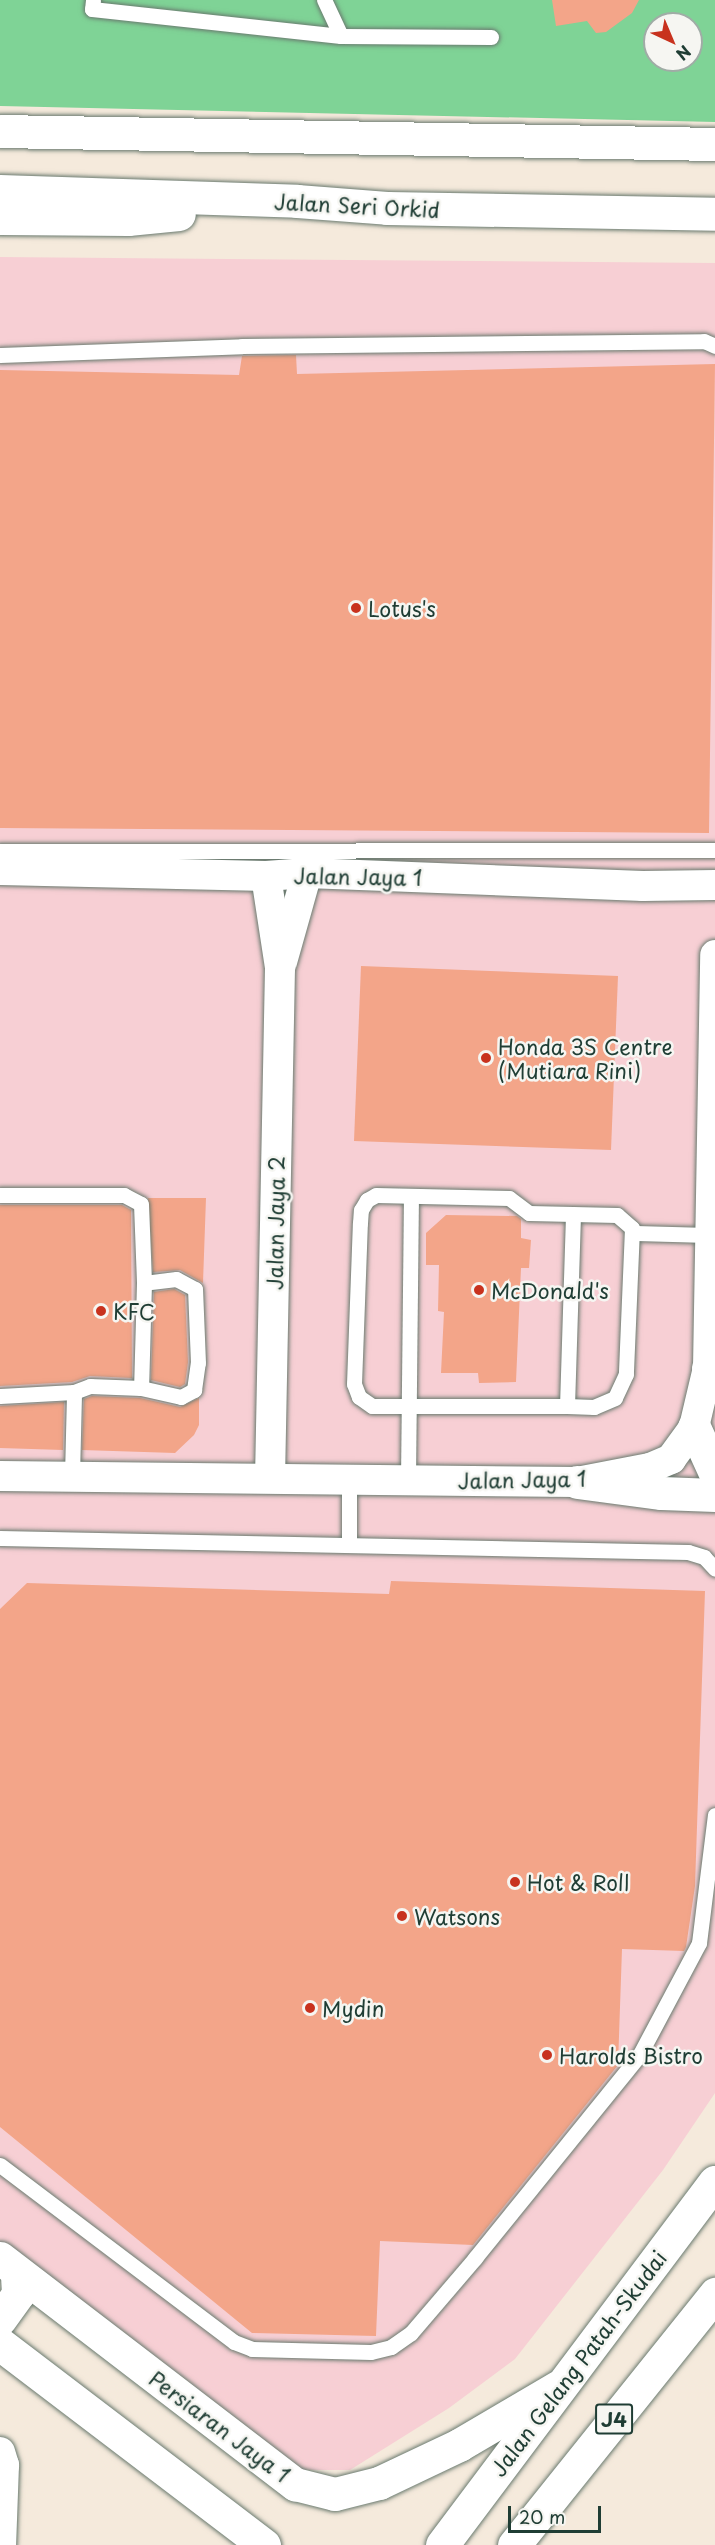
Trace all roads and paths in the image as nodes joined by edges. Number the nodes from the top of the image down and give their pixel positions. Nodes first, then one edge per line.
1 (93, 0) edge
2 (324, 0) edge
3 (341, 36) junction
4 (491, 37) dead end
5 (0, 131) edge
6 (715, 144) edge
7 (0, 191) edge
8 (297, 201) junction
9 (715, 214) edge
10 (0, 218) edge
11 (715, 346) edge
12 (0, 355) edge
13 (715, 850) edge
14 (0, 851) edge
15 (306, 862) junction
16 (266, 864) junction
17 (0, 870) edge
18 (715, 885) edge
19 (715, 955) edge
20 (280, 968) junction
21 (0, 1195) edge
22 (411, 1196) junction
23 (573, 1214) junction
24 (634, 1233) junction
25 (710, 1235) junction
26 (144, 1283) junction
27 (712, 1375) edge
28 (141, 1389) junction
29 (74, 1392) junction
30 (0, 1396) edge
31 (407, 1406) junction
32 (567, 1406) junction
33 (694, 1427) junction
34 (715, 1473) edge
35 (0, 1476) edge
36 (72, 1476) junction
37 (270, 1478) junction
38 (349, 1479) junction
39 (408, 1480) junction
40 (577, 1482) junction
41 (715, 1495) edge
42 (0, 1538) edge
43 (349, 1544) junction
44 (715, 1569) edge
45 (715, 1815) edge
46 (0, 2165) edge
47 (715, 2181) edge
48 (9, 2266) edge
49 (715, 2294) edge
50 (0, 2319) edge
51 (0, 2344) edge
52 (558, 2387) junction
53 (0, 2452) edge
54 (1, 2545) edge
55 (264, 2545) edge
56 (442, 2545) edge
57 (514, 2545) edge

1 - 3 lane
2 - 3 lane
3 - 4 lane
5 - 6 main road
7 - 8 main road, Jalan Seri Orkid
8 - 9 main road, Jalan Seri Orkid
8 - 10 main road
11 - 12 lane
13 - 15 lane
14 - 16 lane
15 - 16 street, Jalan Jaya 1
15 - 18 street, Jalan Jaya 1
15 - 20 street, Jalan Jaya 2
16 - 17 street, Jalan Jaya 1
16 - 20 street, Jalan Jaya 2
19 - 25 street, Jalan Jaya 1
20 - 37 street, Jalan Jaya 2
21 - 26 lane
22 - 23 lane
22 - 31 lane
22 - 31 lane
23 - 24 lane
23 - 32 lane
24 - 25 lane
24 - 32 lane
25 - 27 street, Jalan Jaya 1
26 - 28 lane
26 - 28 lane
27 - 33 street, Jalan Jaya 1
28 - 29 lane
29 - 30 lane
29 - 36 lane
31 - 32 lane
31 - 39 lane
33 - 34 main road
33 - 40 street, Jalan Jaya 1
35 - 36 street, Jalan Jaya 1
36 - 37 street, Jalan Jaya 1
37 - 38 street, Jalan Jaya 1
38 - 39 street, Jalan Jaya 1
38 - 43 lane
39 - 40 street, Jalan Jaya 1
40 - 41 main road
42 - 43 lane
43 - 44 lane
45 - 46 lane
47 - 52 main road, Jalan Gelang Patah-Skudai
48 - 50 main road
48 - 52 main road, Persiaran Jaya 1
49 - 57 main road, J4
51 - 55 main road
52 - 56 main road, Jalan Gelang Patah-Skudai
53 - 54 street

